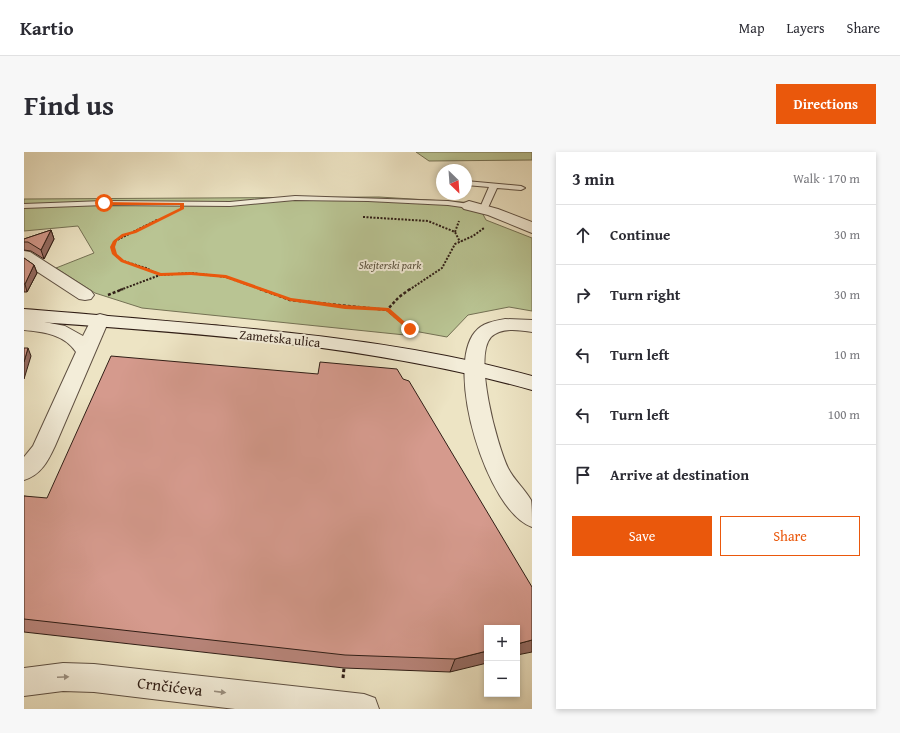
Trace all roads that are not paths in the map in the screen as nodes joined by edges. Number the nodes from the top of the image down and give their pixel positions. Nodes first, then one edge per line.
1 (472, 184) edge
2 (494, 186) junction
3 (522, 188) dead end
4 (24, 206) edge
5 (476, 208) junction
6 (532, 228) edge
7 (24, 256) edge
8 (85, 295) road end
9 (24, 315) edge
10 (100, 320) junction
11 (24, 324) edge
12 (532, 326) edge
13 (85, 351) junction
14 (475, 368) junction
15 (532, 383) edge
16 (24, 471) edge
17 (532, 518) edge
18 (24, 682) edge
19 (364, 709) edge

1 - 2 lane
2 - 3 lane
2 - 5 lane
4 - 5 lane
5 - 6 street
7 - 8 street
9 - 10 street, Zametska ulica
10 - 13 street
10 - 14 street, Zametska ulica
11 - 13 street
12 - 14 street
13 - 16 street
14 - 15 street, Zametska ulica
14 - 17 street
18 -> 19 street, Crnčićeva

